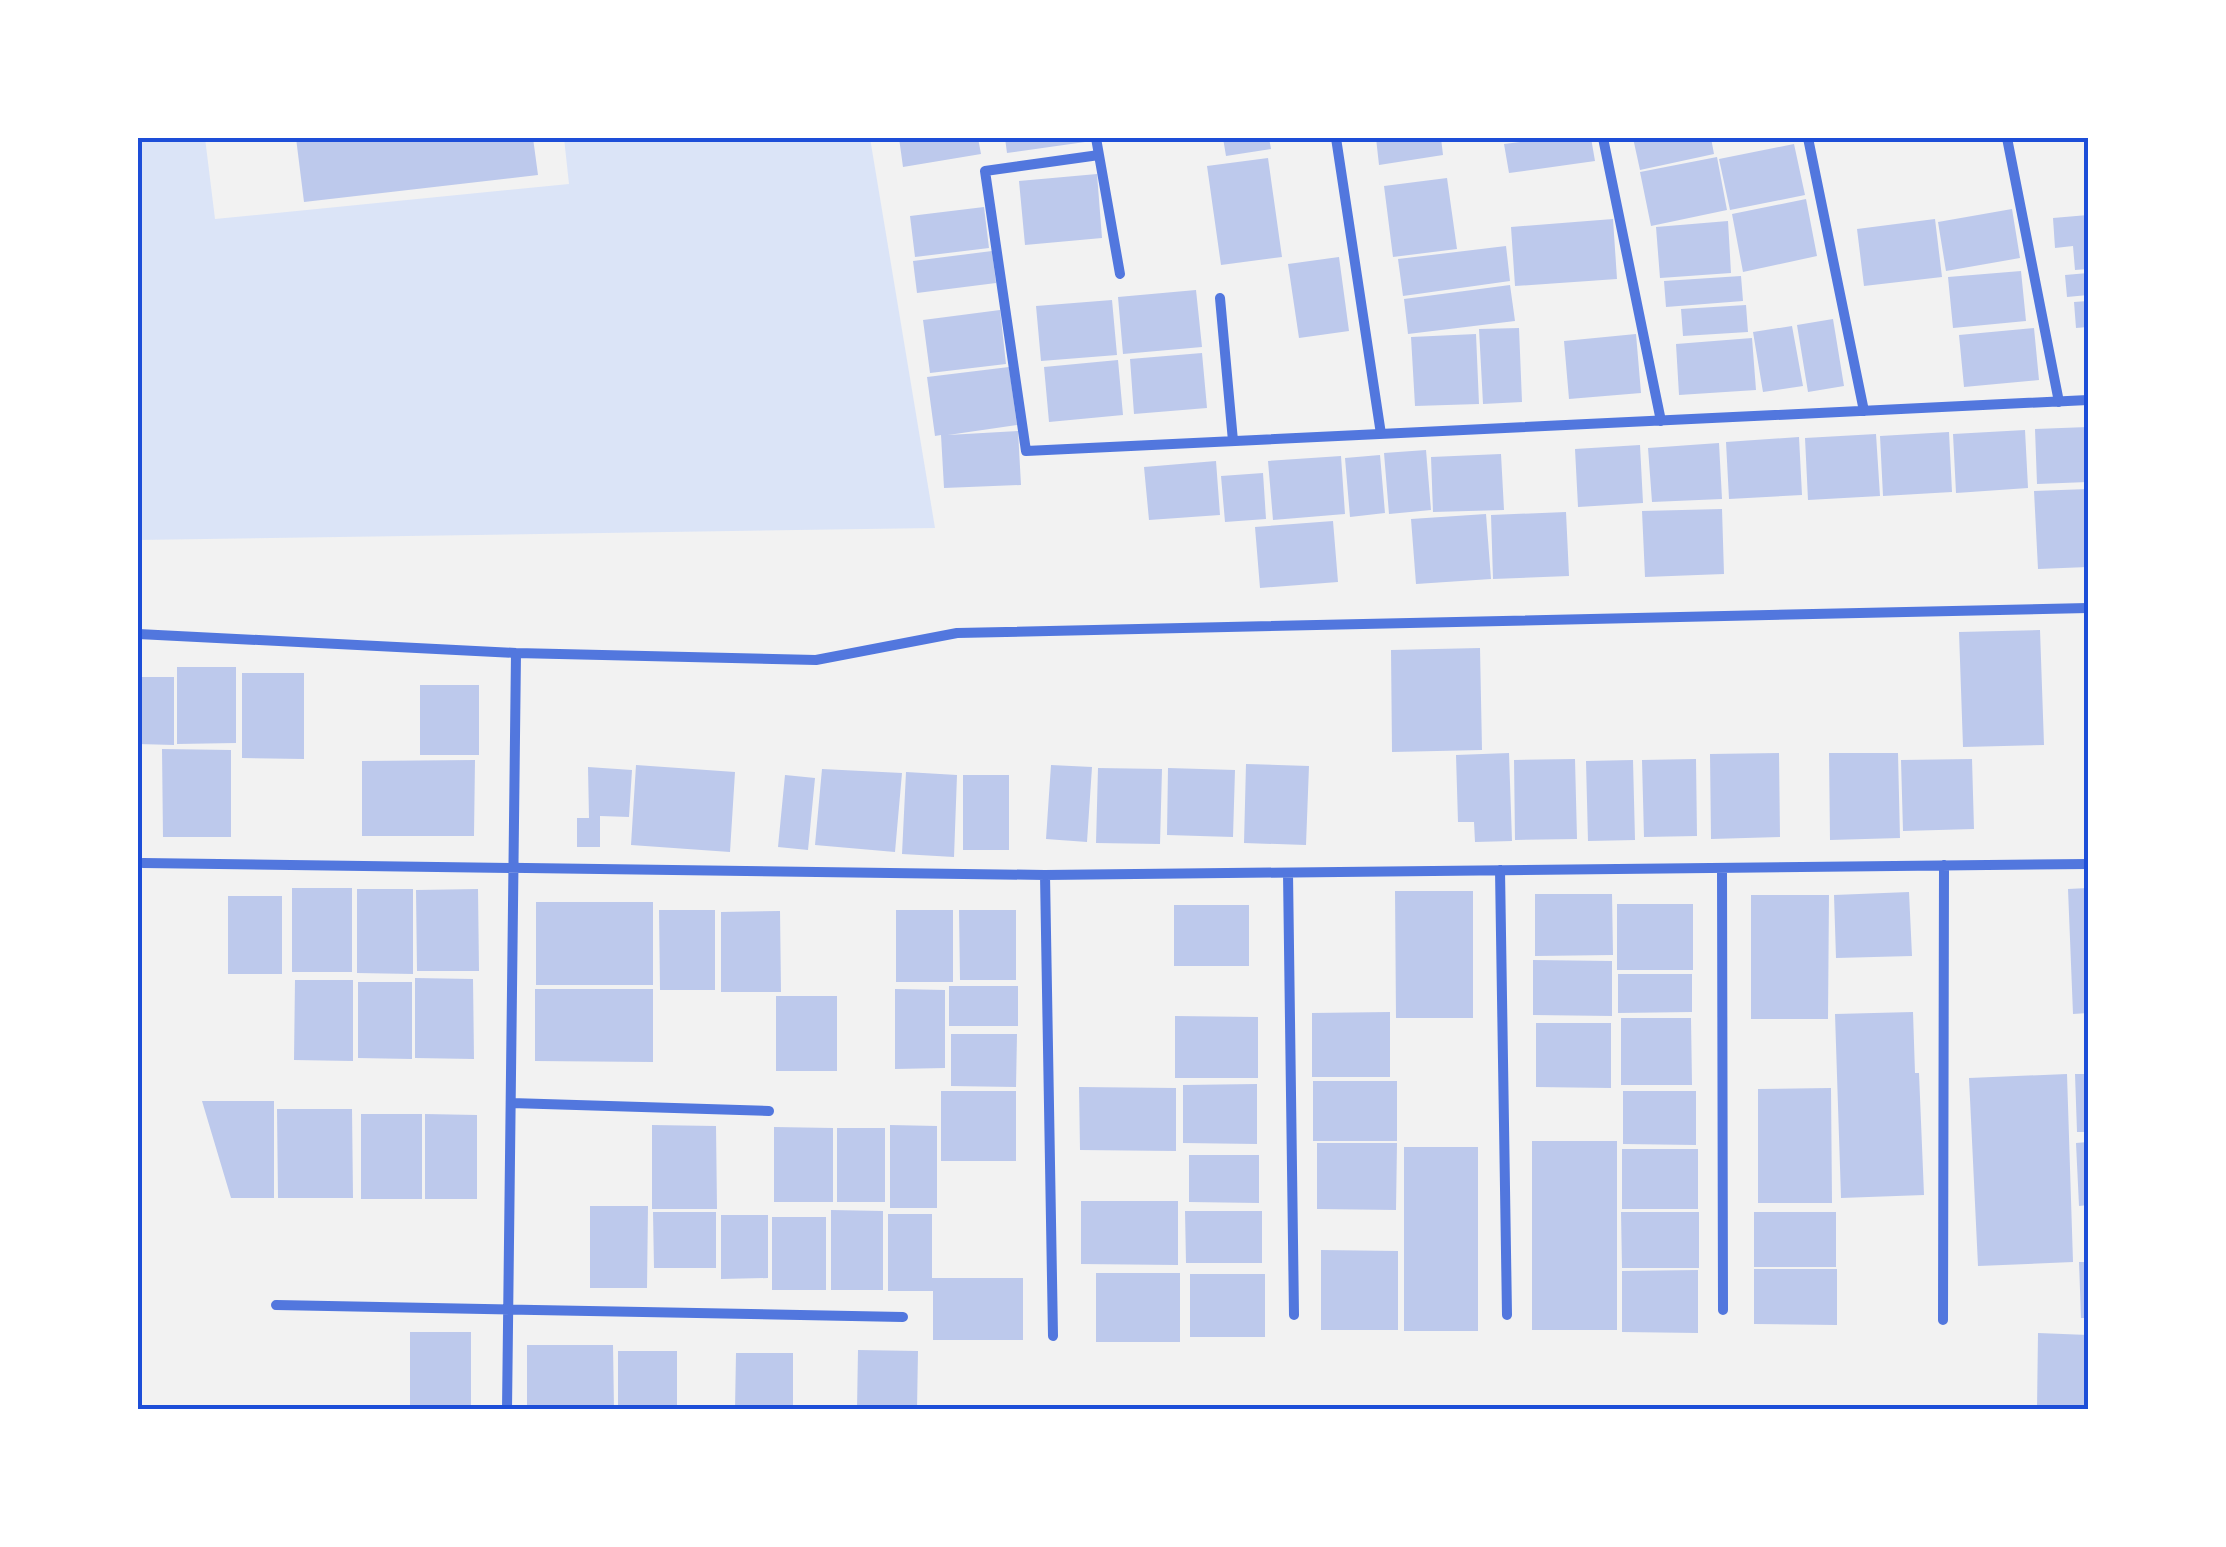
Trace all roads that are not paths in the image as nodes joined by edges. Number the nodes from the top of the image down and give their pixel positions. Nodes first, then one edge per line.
1 (1096, 138) edge
2 (1336, 138) edge
3 (1604, 138) edge
4 (1808, 138) edge
5 (2007, 138) edge
6 (1099, 155) junction
7 (1120, 274) dead end
8 (1220, 298) dead end
9 (2088, 400) edge
10 (2060, 402) junction
11 (1864, 411) junction
12 (1662, 421) junction
13 (1382, 434) junction
14 (1234, 441) junction
15 (2088, 608) edge
16 (138, 634) edge
17 (516, 653) junction
18 (143, 864) dead end
19 (2088, 864) edge
20 (1944, 865) junction
21 (513, 868) junction
22 (1722, 868) junction
23 (1500, 870) junction
24 (1288, 873) junction
25 (1045, 875) junction
26 (511, 1103) junction
27 (769, 1111) dead end
28 (276, 1306) dead end
29 (1724, 1310) dead end
30 (508, 1311) junction
31 (1294, 1315) dead end
32 (1507, 1316) dead end
33 (903, 1317) dead end
34 (1942, 1320) dead end
35 (1053, 1336) dead end
36 (507, 1410) edge

1 - 6 street
2 - 13 street
3 - 12 street
4 - 11 street
5 - 10 street
6 - 7 street
6 - 14 street
8 - 14 street
9 - 10 street
10 - 11 street
11 - 12 street
12 - 13 street
13 - 14 street
15 - 17 street
16 - 17 street
17 - 21 street
18 - 21 street
19 - 20 street
20 - 22 street
20 - 34 street
21 - 25 street
21 - 26 street
22 - 23 street
22 - 29 street
23 - 24 street
23 - 32 street
24 - 25 street
24 - 31 street
25 - 35 street
26 - 27 street
26 - 30 street
28 - 30 street
30 - 33 street
30 - 36 street

